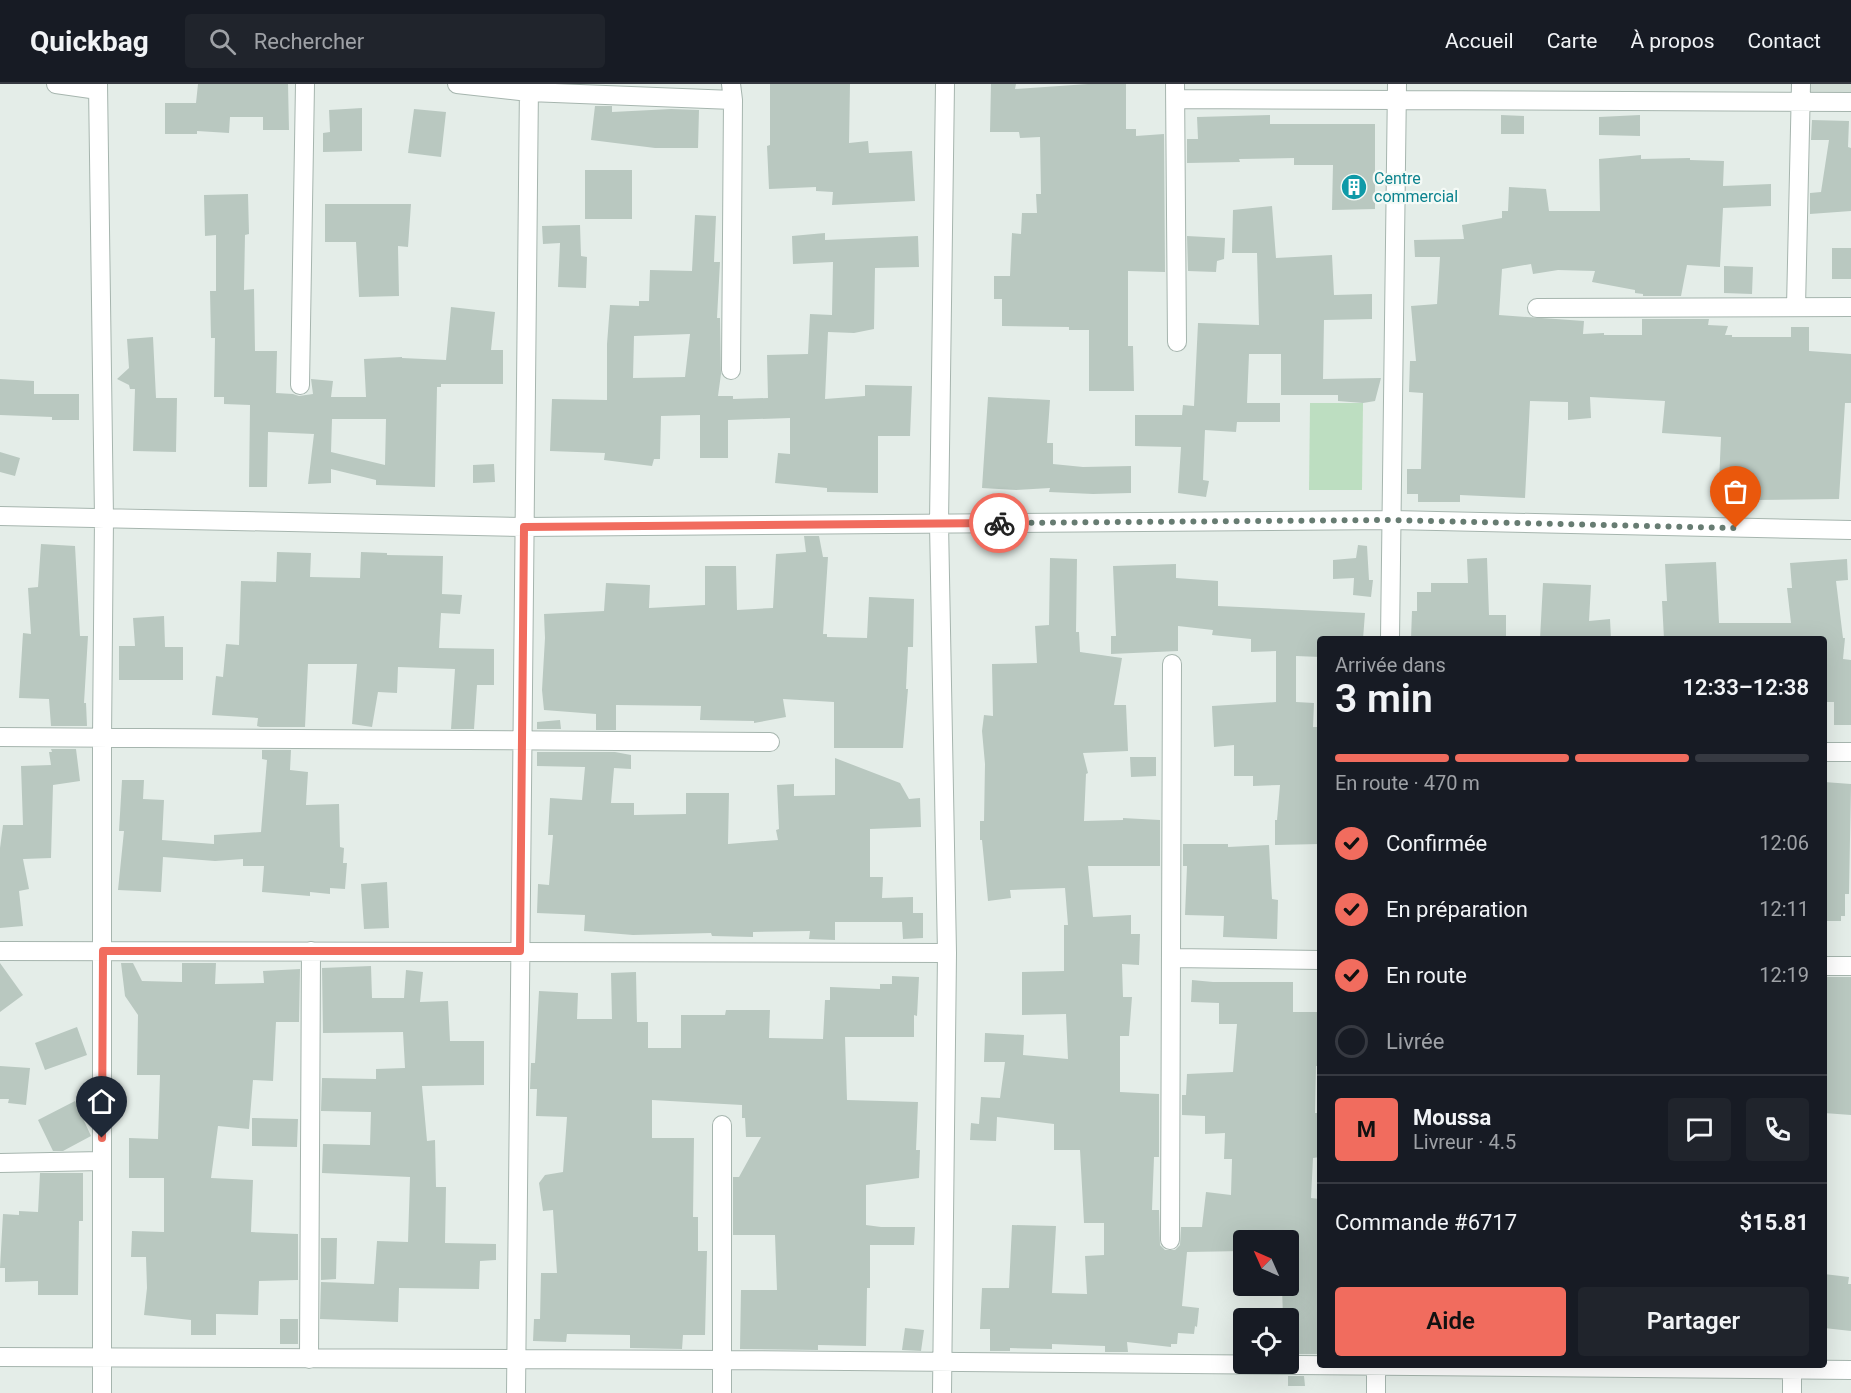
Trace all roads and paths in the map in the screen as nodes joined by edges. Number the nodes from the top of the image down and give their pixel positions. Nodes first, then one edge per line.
1 (56, 84) edge
2 (305, 84) edge
3 (457, 84) edge
4 (945, 84) edge
5 (98, 87) edge
6 (529, 88) edge
7 (1176, 91) edge
8 (732, 92) edge
9 (1397, 92) edge
10 (1586, 92) edge
11 (1801, 93) edge
12 (1851, 102) edge
13 (1796, 307) junction
14 (1851, 307) edge
15 (1538, 308) dead end
16 (1177, 342) dead end
17 (731, 370) dead end
18 (300, 385) dead end
19 (0, 516) edge
20 (104, 518) junction
21 (1392, 520) junction
22 (939, 523) junction
23 (524, 527) junction
24 (1851, 530) edge
25 (1390, 636) edge
26 (1172, 664) dead end
27 (0, 737) edge
28 (102, 738) junction
29 (522, 742) junction
30 (770, 742) dead end
31 (1827, 752) edge
32 (1851, 753) edge
33 (0, 951) edge
34 (103, 951) junction
35 (311, 951) junction
36 (520, 951) junction
37 (947, 953) junction
38 (1171, 957) junction
39 (1317, 960) edge
40 (1827, 966) edge
41 (1851, 966) edge
42 (722, 1125) dead end
43 (102, 1161) junction
44 (0, 1163) edge
45 (1170, 1240) dead end
46 (0, 1357) edge
47 (102, 1358) junction
48 (309, 1359) junction
49 (516, 1359) junction
50 (723, 1360) junction
51 (943, 1362) junction
52 (1317, 1365) edge
53 (1376, 1368) edge
54 (1792, 1368) edge
55 (1812, 1368) edge
56 (1851, 1370) edge
57 (102, 1393) edge
58 (516, 1393) edge
59 (722, 1393) edge
60 (942, 1393) edge
61 (1376, 1393) edge
62 (1792, 1393) edge

1 - 5 street
2 - 18 street
3 - 6 street
4 - 22 street
5 - 20 street
6 - 8 street
6 - 23 street
7 - 9 street
7 - 16 street
8 - 17 street
9 - 10 street
9 - 21 street
10 - 11 street
11 - 12 street
11 - 13 street
13 - 14 street
13 - 15 street
19 - 20 street
20 - 23 street
20 - 28 street
21 - 22 street
21 - 24 street
21 - 25 street
22 - 23 street
22 - 37 street
23 - 29 street
26 - 38 street
27 - 28 street
28 - 29 street
28 - 34 street
29 - 30 street
29 - 36 street
31 - 32 street
33 - 34 street
34 - 35 street
34 - 43 street
35 - 36 street
35 - 48 street
36 - 37 street
36 - 49 street
37 - 51 street
38 - 39 street
38 - 45 street
40 - 41 street
42 - 50 street
43 - 44 street
43 - 47 street
46 - 47 street
47 - 48 street
47 - 57 street
48 - 49 street
49 - 50 street
49 - 58 street
50 - 51 street
50 - 59 street
51 - 52 street
51 - 60 street
53 - 61 street
54 - 62 street
55 - 56 street

